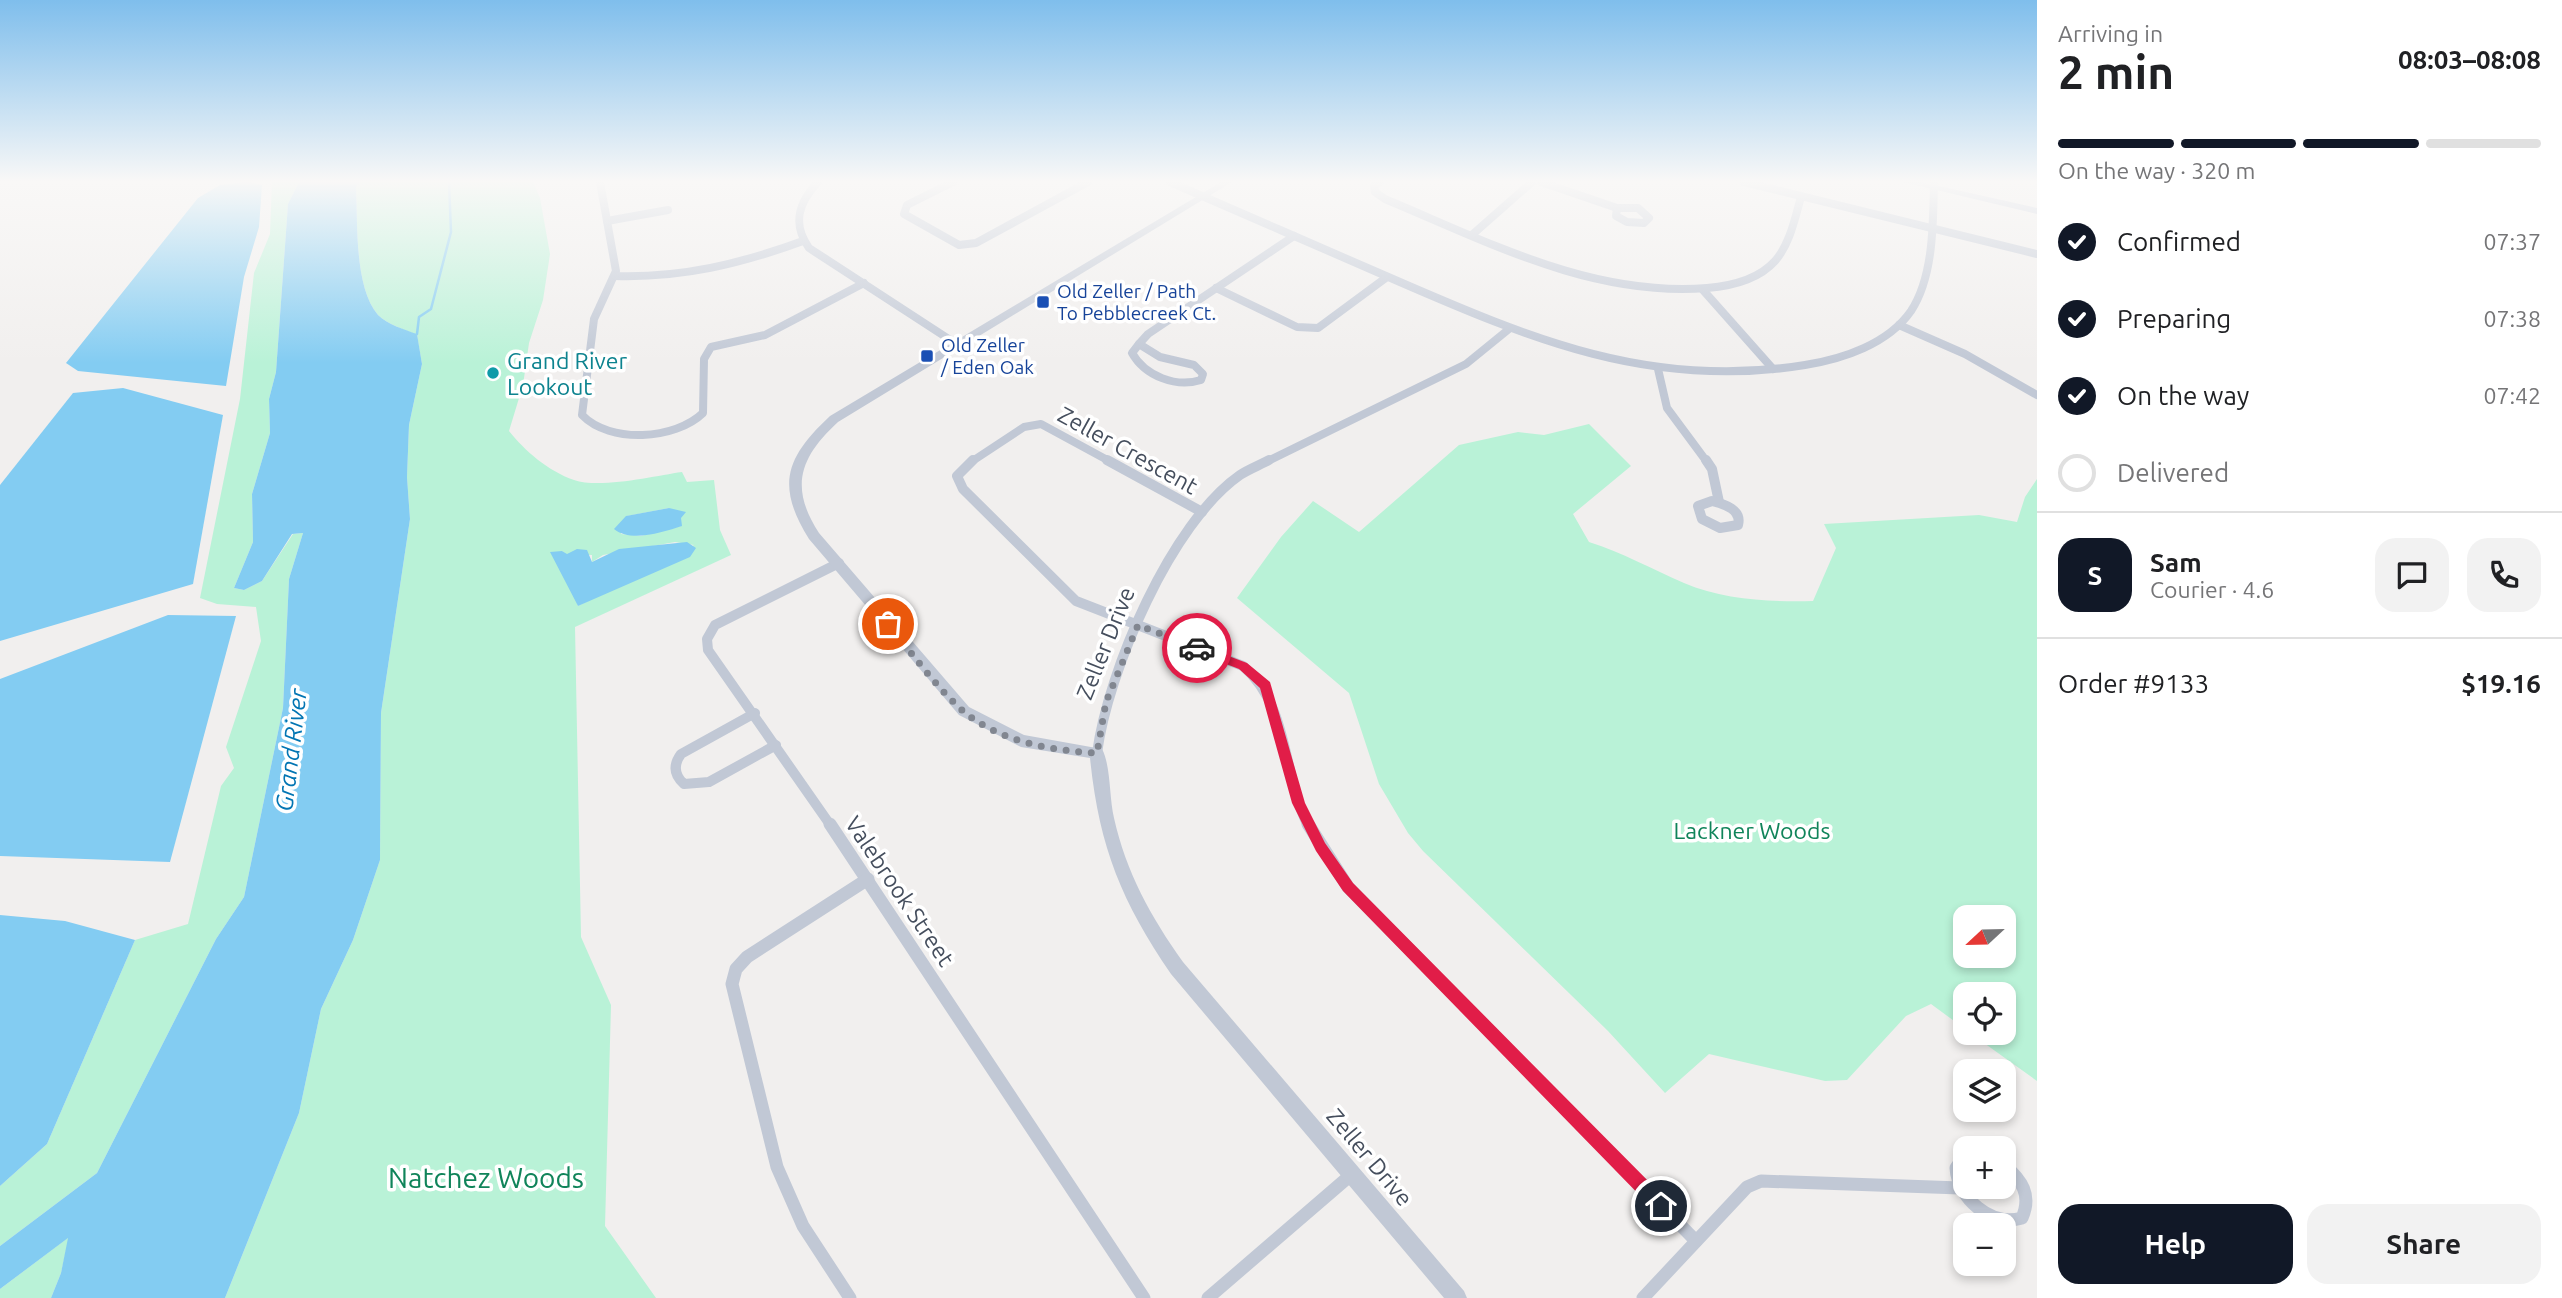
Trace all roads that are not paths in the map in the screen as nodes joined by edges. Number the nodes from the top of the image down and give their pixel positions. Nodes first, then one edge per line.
1 (610, 243) edge
2 (798, 243) edge
3 (805, 243) edge
4 (953, 243) edge
5 (977, 243) edge
6 (1126, 243) edge
7 (1284, 243) edge
8 (1309, 243) edge
9 (1494, 243) edge
10 (1785, 243) edge
11 (1929, 243) edge
12 (1989, 243) edge
13 (2037, 254) edge
14 (615, 276) junction
15 (1387, 277) junction
16 (864, 283) junction
17 (1216, 288) junction
18 (1703, 290) junction
19 (1899, 325) junction
20 (1509, 329) junction
21 (1139, 344) junction
22 (958, 345) junction
23 (1658, 369) junction
24 (1773, 369) junction
25 (2037, 395) edge
26 (1719, 502) dead end
27 (1202, 512) junction
28 (839, 563) junction
29 (1138, 625) junction
30 (755, 713) junction
31 (776, 745) junction
32 (1097, 753) junction
33 (868, 879) junction
34 (1352, 1174) junction
35 (2016, 1178) edge
36 (1953, 1188) edge
37 (1971, 1199) edge
38 (1696, 1241) junction
39 (850, 1298) edge
40 (1144, 1298) edge
41 (1208, 1298) edge
42 (1457, 1298) edge
43 (1643, 1298) edge

1 - 14 street
2 - 14 street
3 - 16 street
4 - 5 street
6 - 22 street
7 - 17 street
8 - 15 street
9 - 18 street
10 - 18 street
11 - 19 street
12 - 13 street
14 - 16 street
15 - 17 street
15 - 20 street
16 - 22 street
17 - 21 street
18 - 24 street
19 - 24 street
19 - 25 street
20 - 23 street
20 - 27 street, Zeller Drive
21 - 21 street
22 - 28 street
23 - 24 street
23 - 26 street
27 - 29 street, Zeller Drive
27 - 29 street, Zeller Crescent
28 - 30 street, Valebrook Street
28 - 32 street
29 - 32 street, Zeller Drive
29 - 38 street
30 - 31 street, Valebrook Street
30 - 31 street
31 - 33 street, Valebrook Street
32 - 34 street, Zeller Drive
33 - 39 street
33 - 40 street, Valebrook Street
34 - 41 street
34 - 42 street, Zeller Drive
35 - 37 street
36 - 38 street
38 - 43 street

